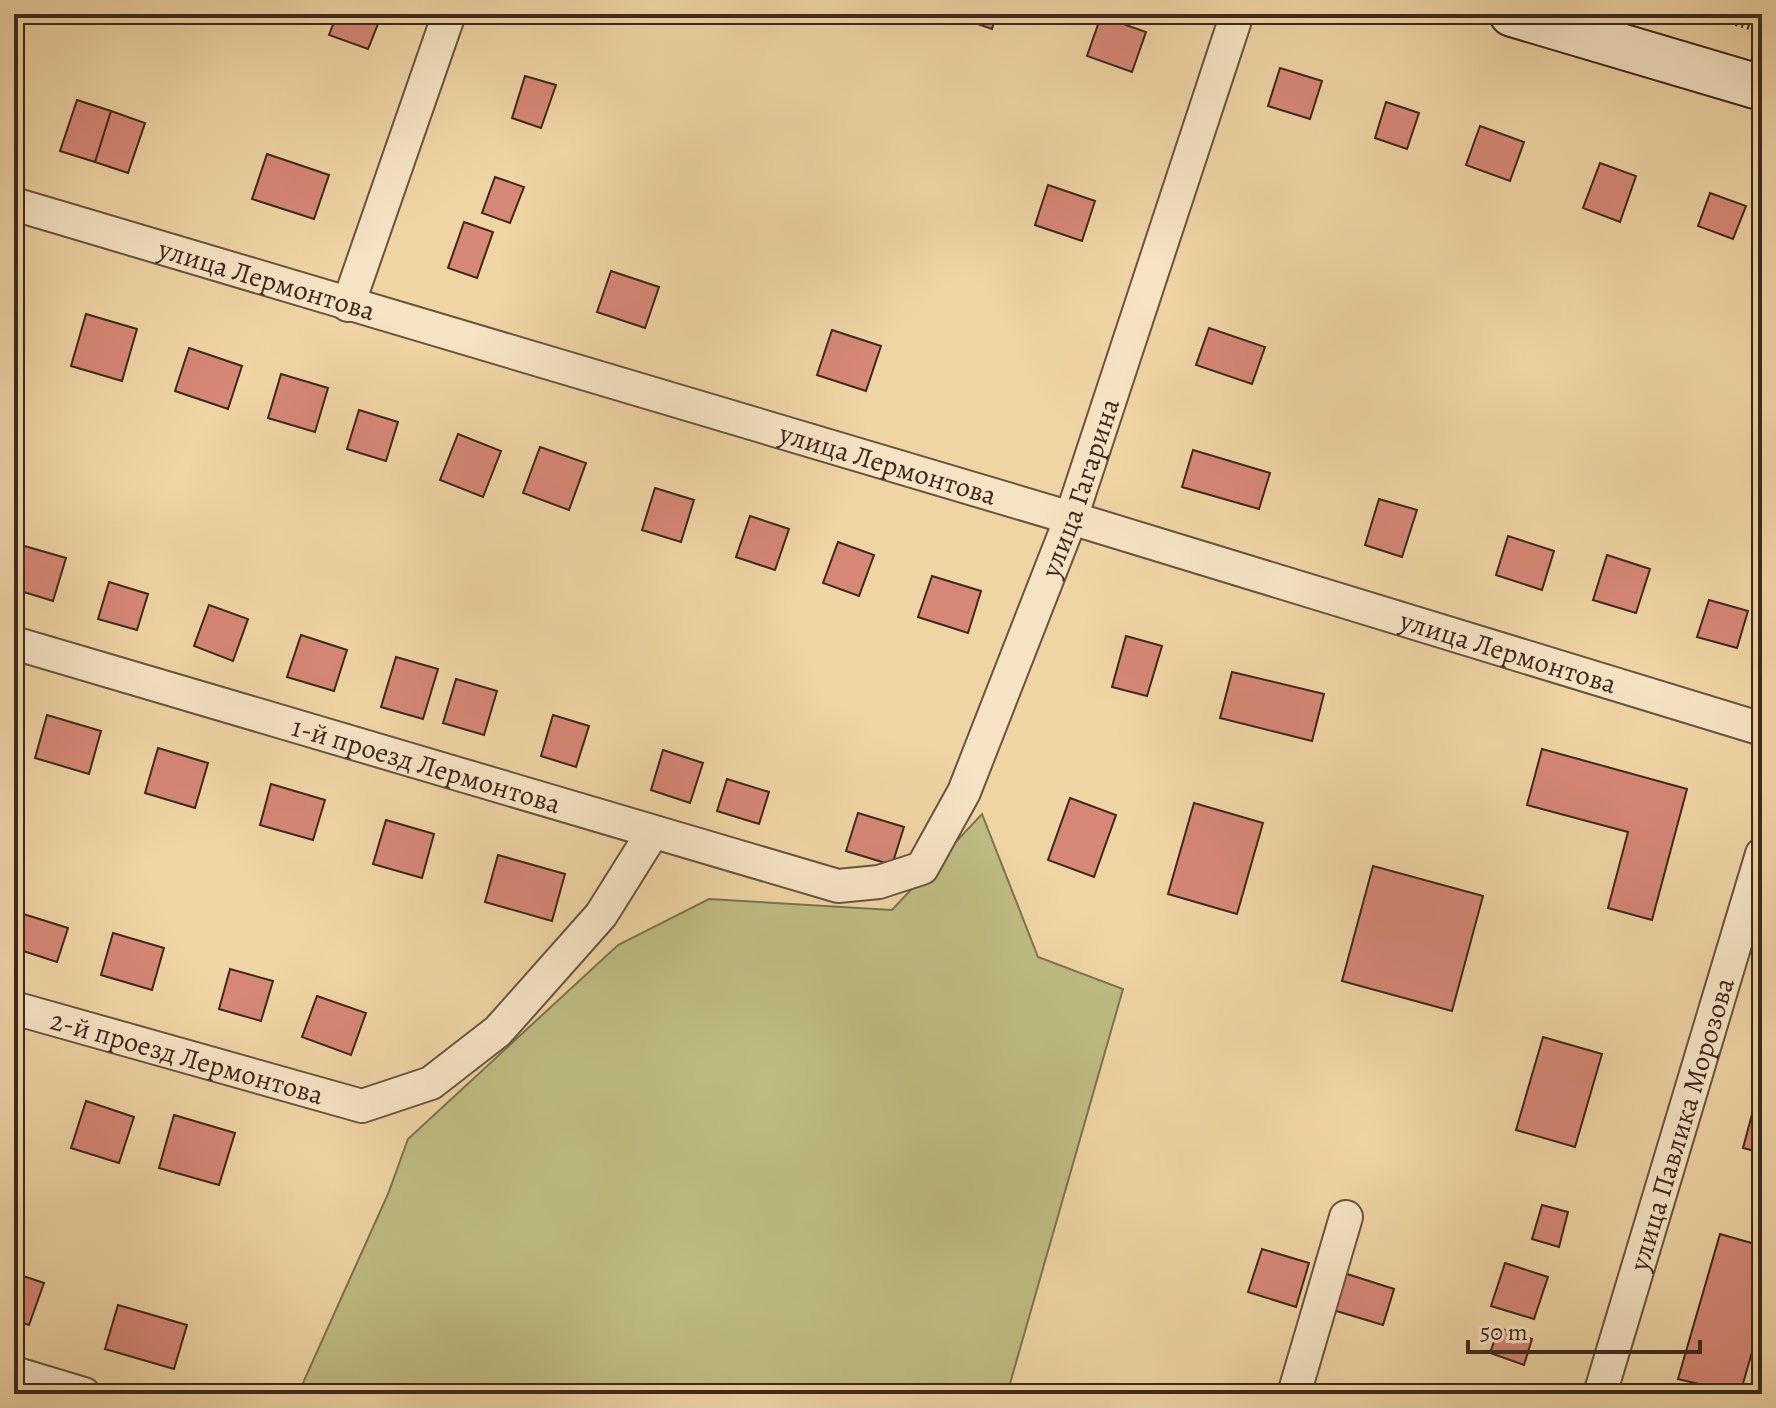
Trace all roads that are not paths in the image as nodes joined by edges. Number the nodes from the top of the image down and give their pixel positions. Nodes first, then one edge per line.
1 (449, 14) edge
2 (1237, 14) edge
3 (1512, 14) edge
4 (1762, 88) edge
5 (14, 204) edge
6 (348, 305) junction
7 (1071, 518) junction
8 (14, 643) edge
9 (1762, 729) edge
10 (653, 832) junction
11 (1762, 854) edge
12 (838, 886) joint
13 (14, 1008) edge
14 (1346, 1217) dead end
15 (14, 1373) edge
16 (84, 1394) edge
17 (1294, 1394) edge
18 (1600, 1394) edge

1 - 6 street
2 - 7 street, улица Гагарина
3 - 4 street
5 - 6 street, улица Лермонтова
6 - 7 street, улица Лермонтова
7 - 9 street, улица Лермонтова
7 - 12 street, улица Гагарина
8 - 10 street, 1-й проезд Лермонтова
10 - 12 street, 1-й проезд Лермонтова
10 - 13 street, 2-й проезд Лермонтова
11 - 18 street, улица Павлика Морозова
14 - 17 street
15 - 16 street

